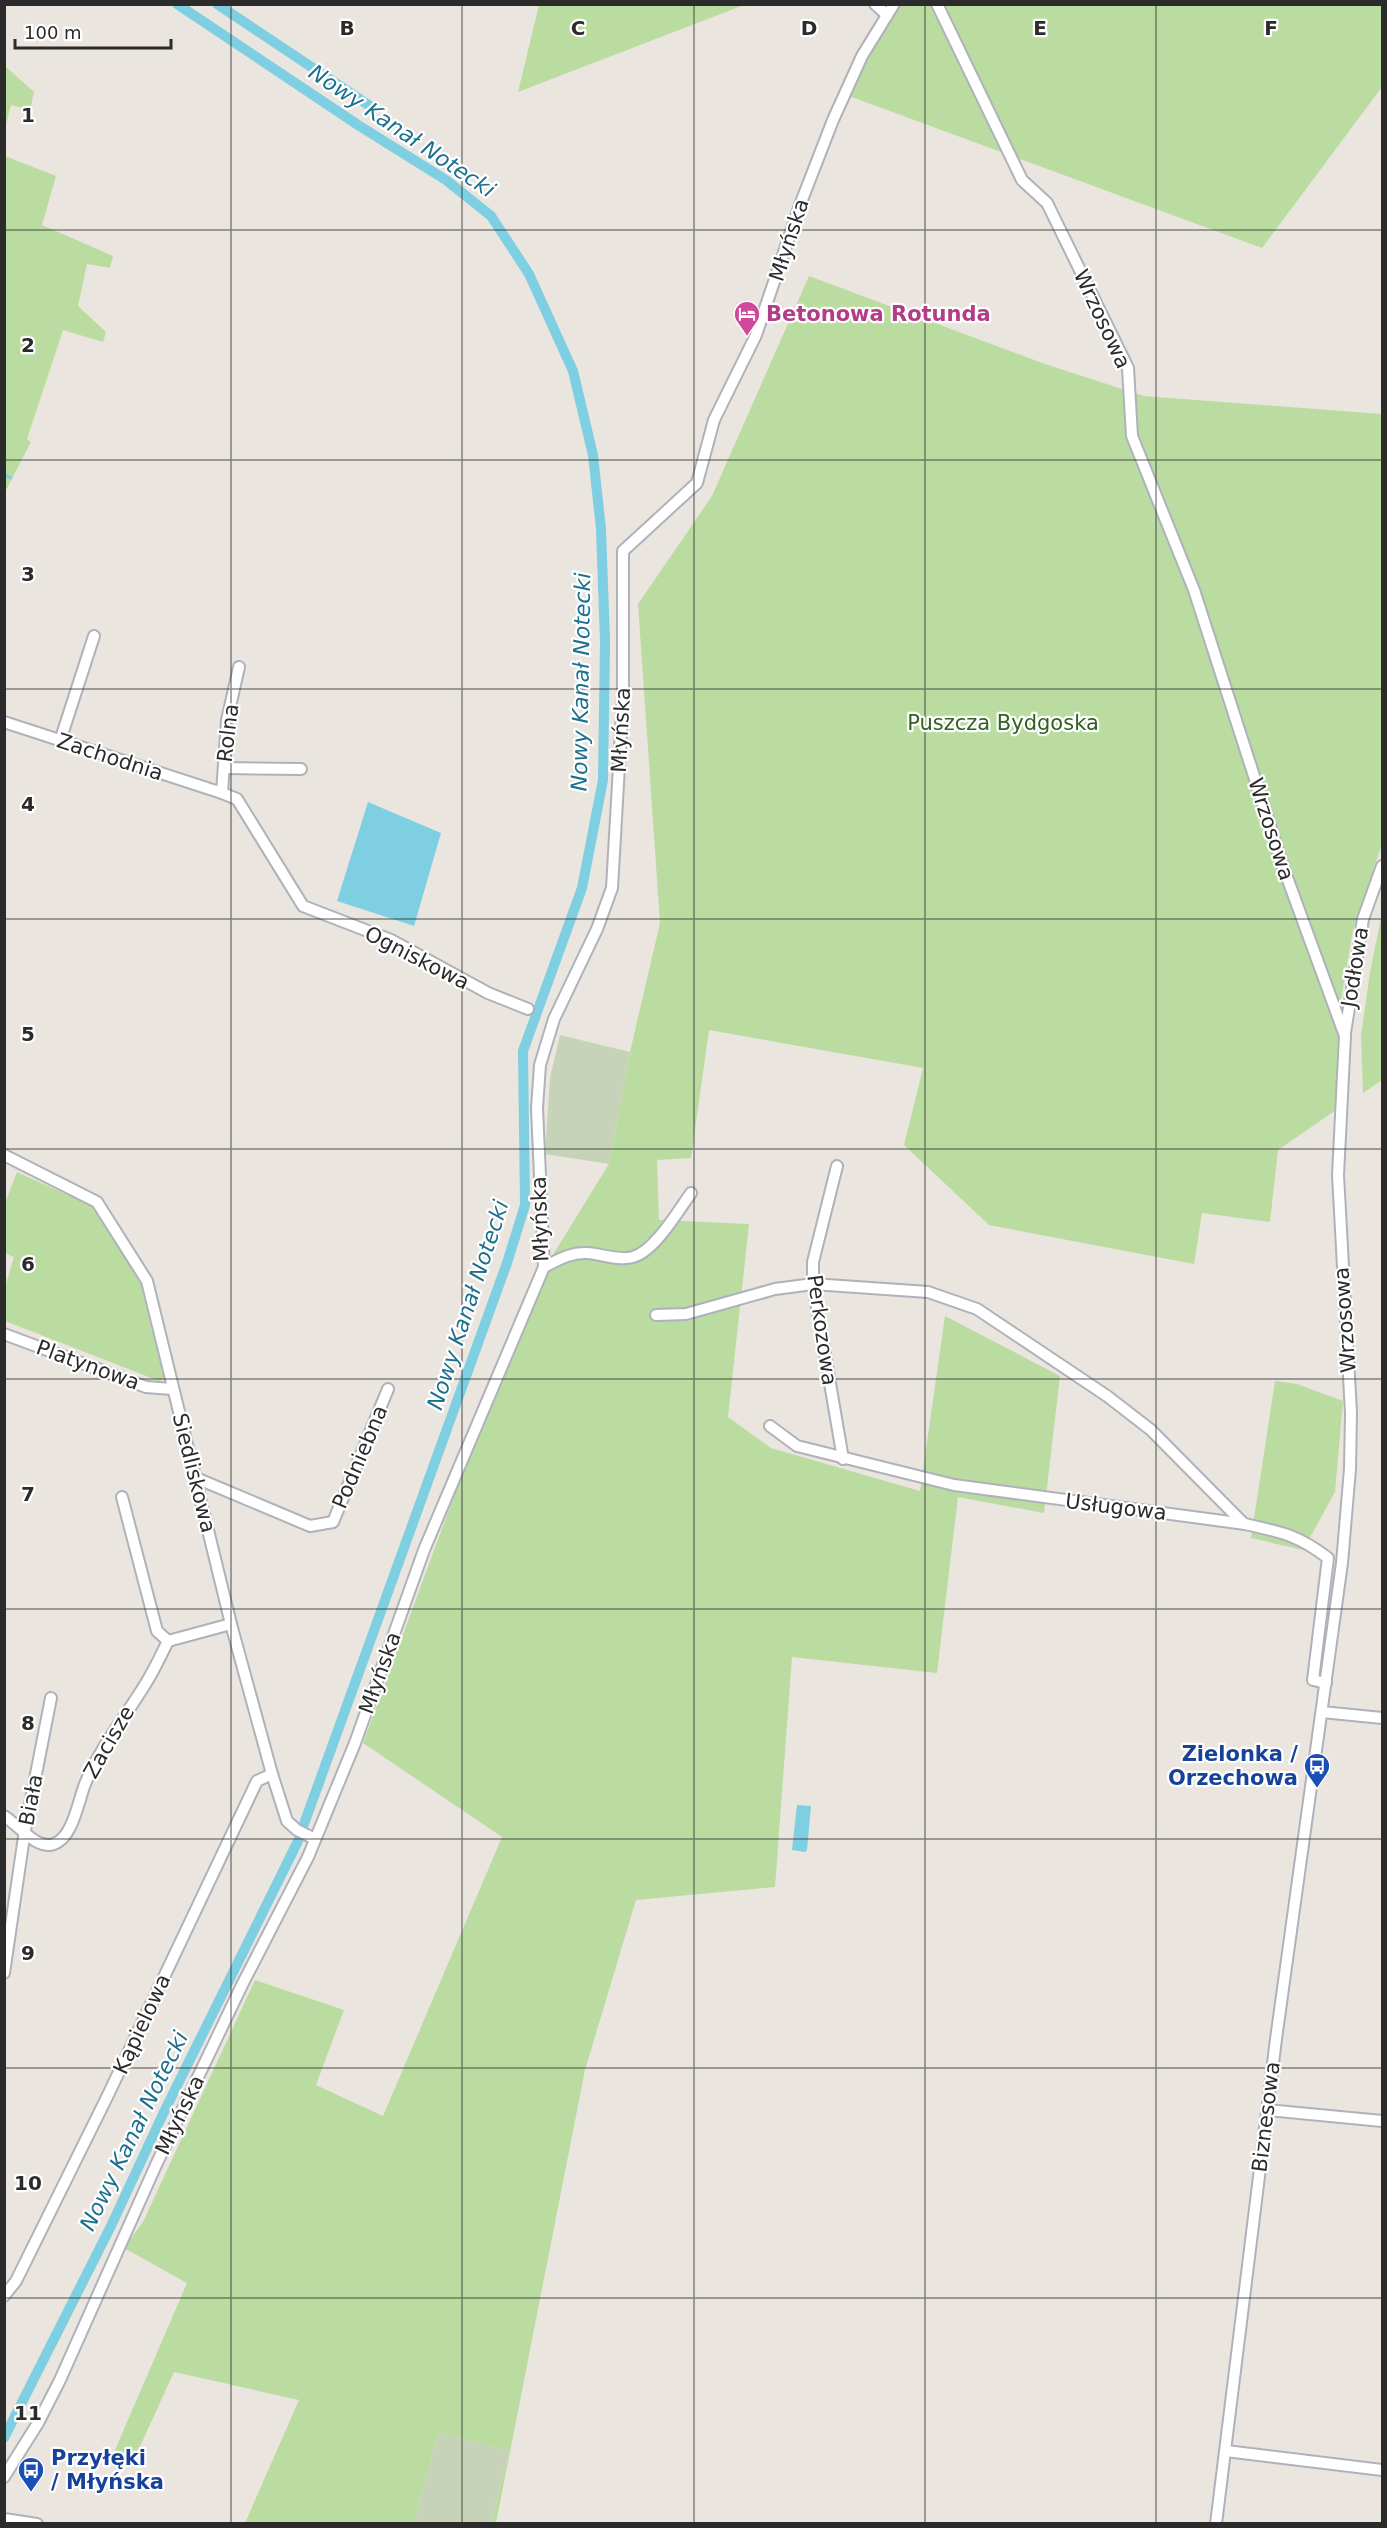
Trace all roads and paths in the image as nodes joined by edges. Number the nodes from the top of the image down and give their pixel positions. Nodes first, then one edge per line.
1 (875, 4) edge
2 (894, 4) edge
3 (937, 4) edge
4 (887, 15) junction
5 (94, 636) dead end
6 (239, 667) dead end
7 (4, 722) edge
8 (60, 741) junction
9 (224, 768) junction
10 (301, 769) dead end
11 (219, 792) junction
12 (1383, 866) edge
13 (528, 1009) dead end
14 (1345, 1036) junction
15 (4, 1155) edge
16 (837, 1166) dead end
17 (691, 1193) dead end
18 (544, 1267) junction
19 (813, 1284) junction
20 (656, 1315) dead end
21 (4, 1334) edge
22 (172, 1389) junction
23 (388, 1389) dead end
24 (770, 1426) dead end
25 (843, 1459) junction
26 (196, 1478) junction
27 (122, 1497) dead end
28 (1245, 1524) junction
29 (231, 1624) junction
30 (168, 1641) junction
31 (1326, 1683) junction
32 (51, 1698) dead end
33 (1322, 1712) junction
34 (1383, 1718) edge
35 (272, 1774) junction
36 (4, 1816) edge
37 (25, 1830) junction
38 (315, 1839) junction
39 (4, 1973) edge
40 (1267, 2110) junction
41 (1383, 2121) edge
42 (4, 2296) edge
43 (1226, 2451) junction
44 (1383, 2470) edge
45 (4, 2477) edge
46 (4, 2519) edge
47 (37, 2523) edge
48 (1216, 2523) edge

1 - 4 street
2 - 4 street, Młyńska
3 - 14 street, Wrzosowa
4 - 18 street, Młyńska
5 - 8 street
6 - 9 street, Rolna
7 - 8 street, Zachodnia
8 - 11 street, Zachodnia
9 - 10 street
9 - 11 street, Rolna
11 - 13 street, Ogniskowa
12 - 14 street, Jodłowa
14 - 31 street, Wrzosowa
15 - 22 street, Siedliskowa
16 - 19 street, Perkozowa
17 - 18 street
18 - 38 street, Młyńska
19 - 20 street
19 - 25 street, Perkozowa
19 - 28 street
21 - 22 street, Platynowa
22 - 26 street, Siedliskowa
23 - 26 street, Podniebna
24 - 25 street, Usługowa
25 - 28 street, Usługowa
26 - 29 street, Siedliskowa
27 - 30 street
28 - 31 street, Usługowa
29 - 30 street
29 - 35 street, Siedliskowa
30 - 37 street, Zacisze
31 - 33 street, Wrzosowa
32 - 37 street, Biała
33 - 34 street
33 - 40 street, Biznesowa
35 - 38 street, Siedliskowa
35 - 42 street, Kąpielowa
36 - 37 street
37 - 39 street, Biała
38 - 45 street, Młyńska
40 - 41 street
40 - 43 street, Biznesowa
43 - 44 street
43 - 48 street, Biznesowa
46 - 47 street

